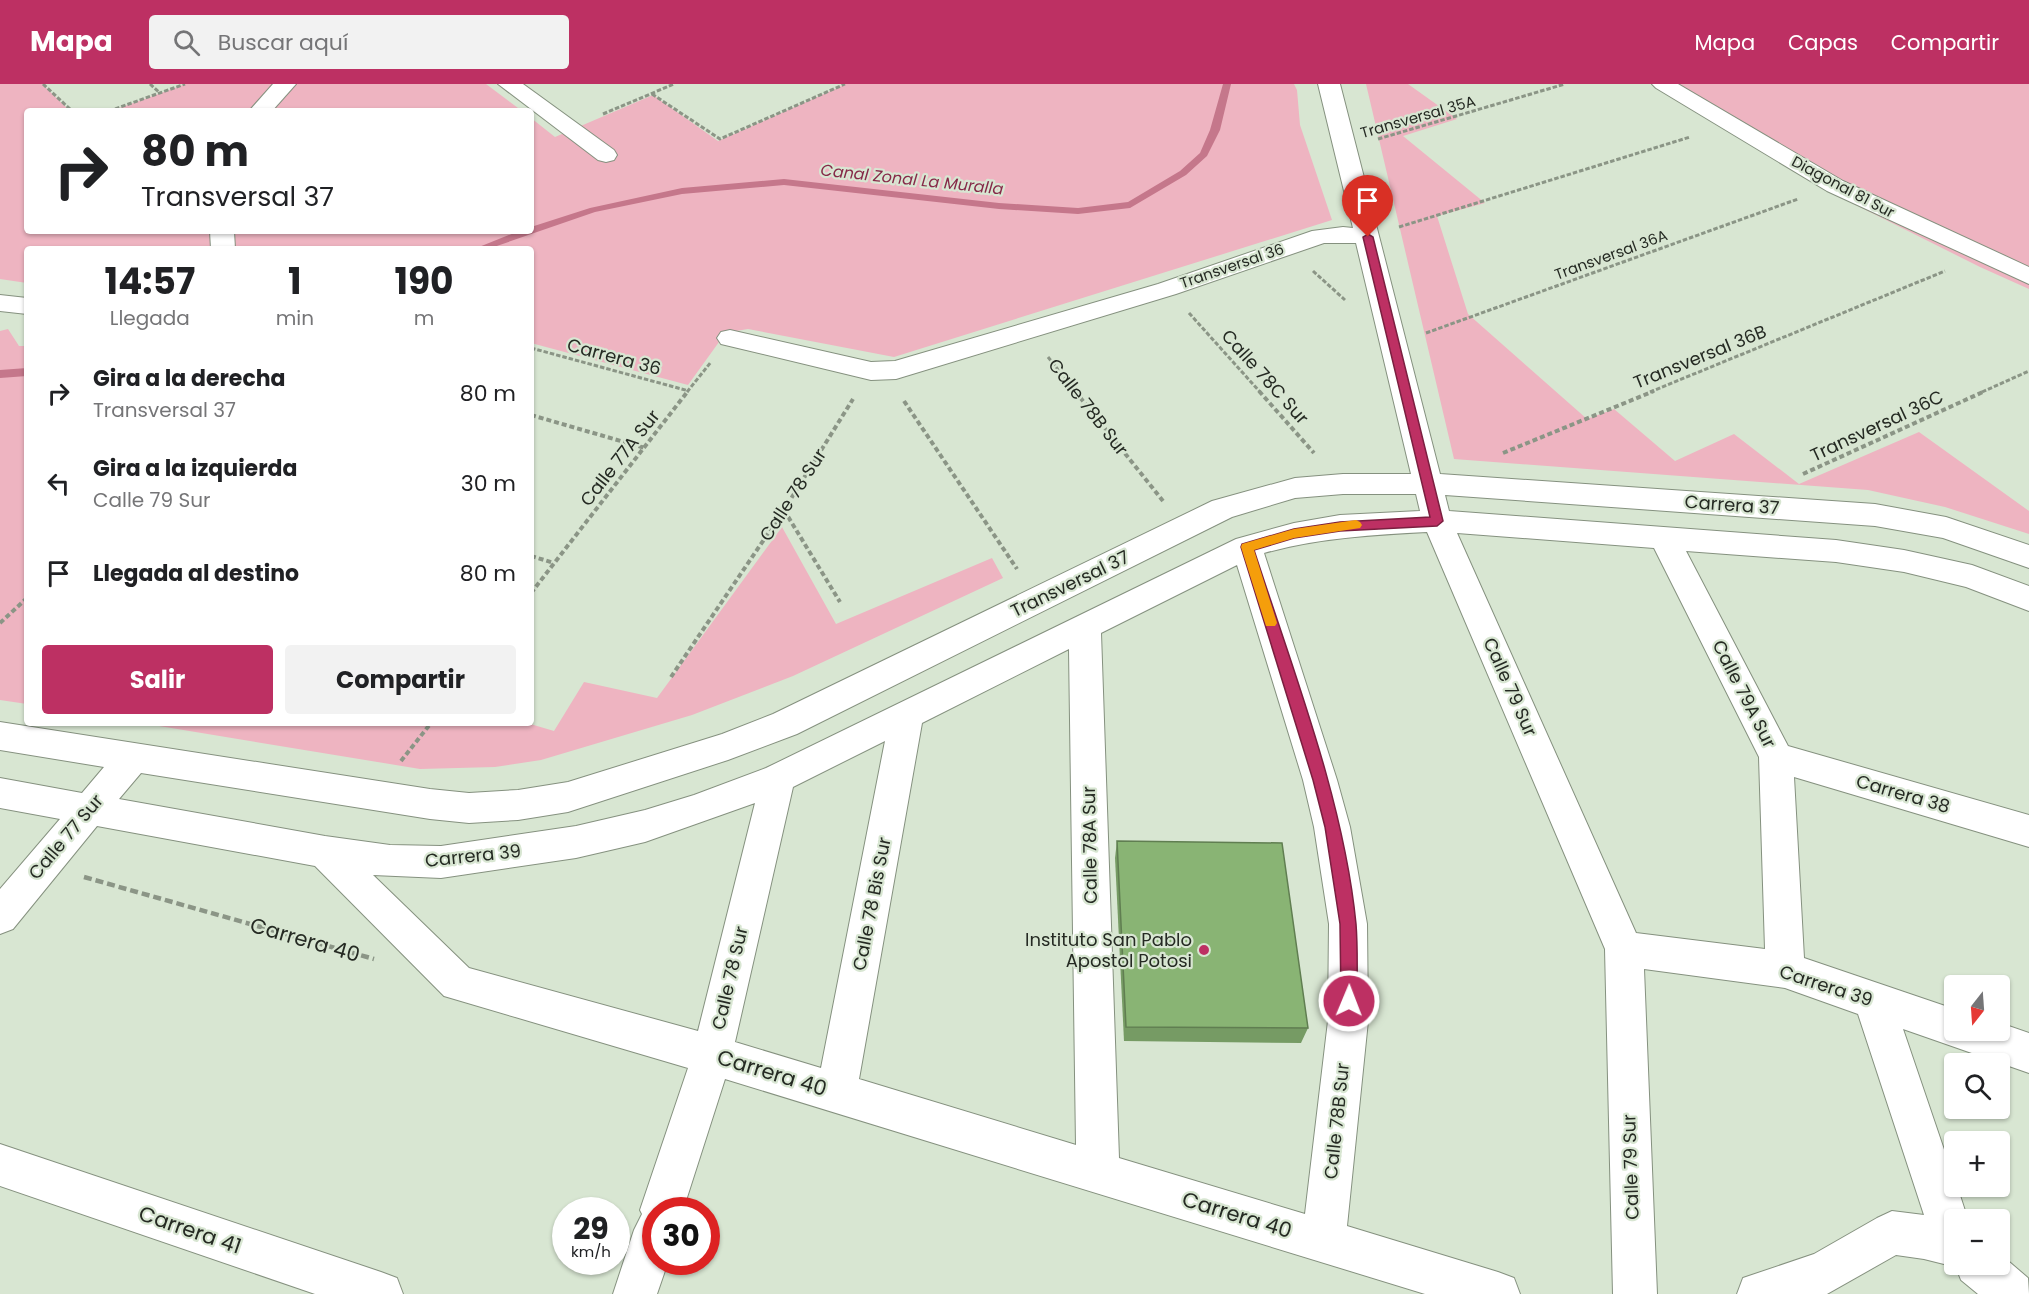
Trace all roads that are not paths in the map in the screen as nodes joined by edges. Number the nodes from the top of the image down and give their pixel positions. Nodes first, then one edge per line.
1 (285, 84) edge
2 (509, 84) edge
3 (1329, 84) edge
4 (1663, 84) edge
5 (263, 108) edge
6 (606, 155) dead end
7 (1368, 237) junction
8 (2029, 276) edge
9 (730, 338) road end
10 (1429, 484) junction
11 (1437, 521) junction
12 (1664, 538) junction
13 (1247, 547) junction
14 (2029, 557) edge
15 (2029, 598) edge
16 (1084, 626) junction
17 (907, 714) junction
18 (0, 736) edge
19 (133, 757) junction
20 (1776, 757) junction
21 (778, 778) junction
22 (0, 793) edge
23 (89, 809) junction
24 (2029, 831) edge
25 (325, 852) junction
26 (0, 917) edge
27 (1624, 949) junction
28 (1785, 970) junction
29 (1874, 1000) junction
30 (1944, 1024) edge
31 (1994, 1041) edge
32 (2029, 1053) edge
33 (712, 1055) junction
34 (836, 1093) junction
35 (0, 1165) edge
36 (1098, 1172) junction
37 (666, 1197) edge
38 (1944, 1211) edge
39 (1324, 1241) junction
40 (1944, 1243) edge
41 (642, 1273) edge
42 (1990, 1275) edge
43 (381, 1294) edge
44 (635, 1294) edge
45 (1498, 1294) edge
46 (1635, 1294) edge
47 (1759, 1294) edge
48 (2012, 1294) edge

1 - 5 street
2 - 6 street
3 - 7 street, Calle 79 Sur
4 - 8 street, Diagonal 81 Sur
7 - 9 street, Transversal 36
7 - 10 street, Calle 79 Sur
10 - 11 street, Calle 79 Sur
10 - 14 street, Carrera 37
10 - 19 street, Transversal 37
11 - 12 street, Carrera 37
11 - 13 street
11 - 27 street, Calle 79 Sur
12 - 15 street, Carrera 37
12 - 20 street, Calle 79A Sur
13 - 16 street
13 - 39 street, Calle 78B Sur
16 - 17 street
16 - 36 street, Calle 78A Sur
17 - 21 street
17 - 34 street, Calle 78 Bis Sur
18 - 19 street
19 - 23 street, Calle 77 Sur
20 - 24 street, Carrera 38
20 - 28 street, Calle 79A Sur
21 - 25 street, Carrera 39
21 - 33 street, Calle 78 Sur
22 - 23 street
23 - 25 street, Carrera 39
23 - 26 street, Calle 77 Sur
25 - 33 street, Carrera 40
27 - 28 street, Carrera 39
27 - 46 street, Calle 79 Sur
28 - 29 street, Carrera 39
29 - 30 street, Carrera 39
29 - 38 street
31 - 32 street
33 - 34 street, Carrera 40
33 - 37 street, Calle 78 Sur
34 - 36 street, Carrera 40
35 - 43 street, Carrera 41
36 - 39 street, Carrera 40
39 - 45 street, Carrera 40
40 - 47 street
41 - 44 street
42 - 48 street

